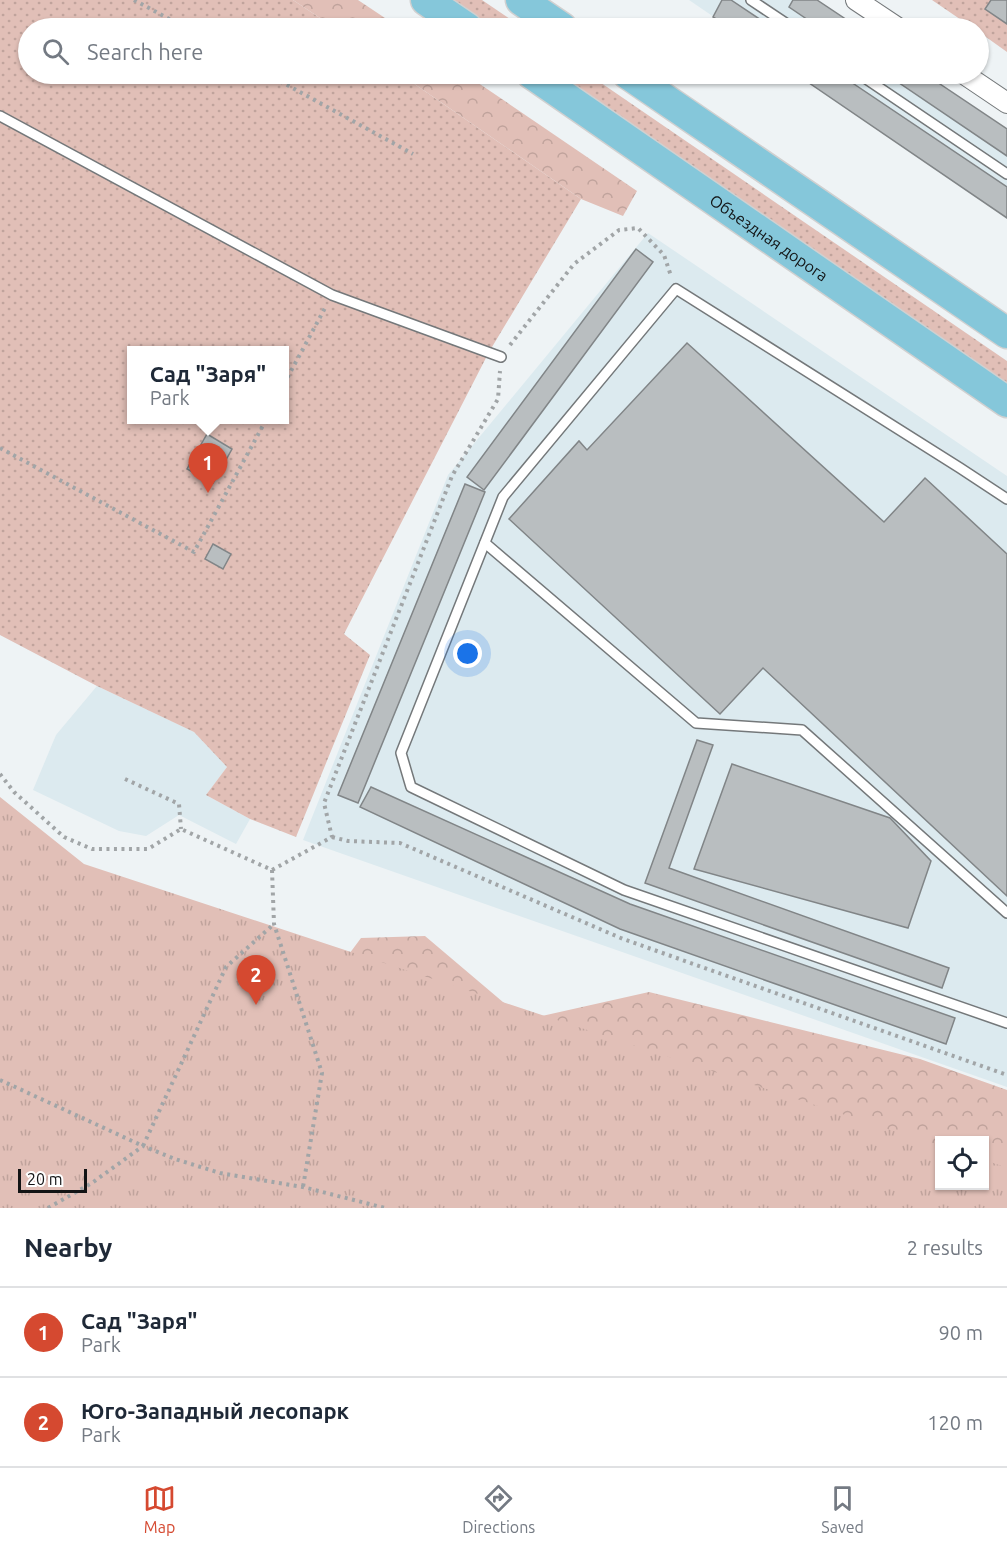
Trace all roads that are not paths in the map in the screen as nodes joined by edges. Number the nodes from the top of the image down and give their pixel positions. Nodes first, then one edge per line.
1 (426, 0) edge
2 (521, 0) edge
3 (751, 0) edge
4 (856, 0) edge
5 (452, 18) edge
6 (547, 18) edge
7 (778, 18) edge
8 (883, 18) edge
9 (546, 84) edge
10 (643, 84) edge
11 (875, 84) edge
12 (978, 84) edge
13 (1007, 103) edge
14 (0, 116) edge
15 (1007, 174) edge
16 (1007, 333) edge
17 (501, 357) road end
18 (1007, 402) edge
19 (1007, 499) edge
20 (484, 543) junction
21 (1007, 913) edge
22 (1007, 1023) edge

1 - 5 main road
2 - 6 main road
3 - 7 lane
4 - 8 street
9 - 18 main road, Объездная дорога
10 - 16 main road
11 - 15 lane
12 - 13 street
14 - 17 lane
19 - 20 lane
20 - 21 lane
20 - 22 lane

